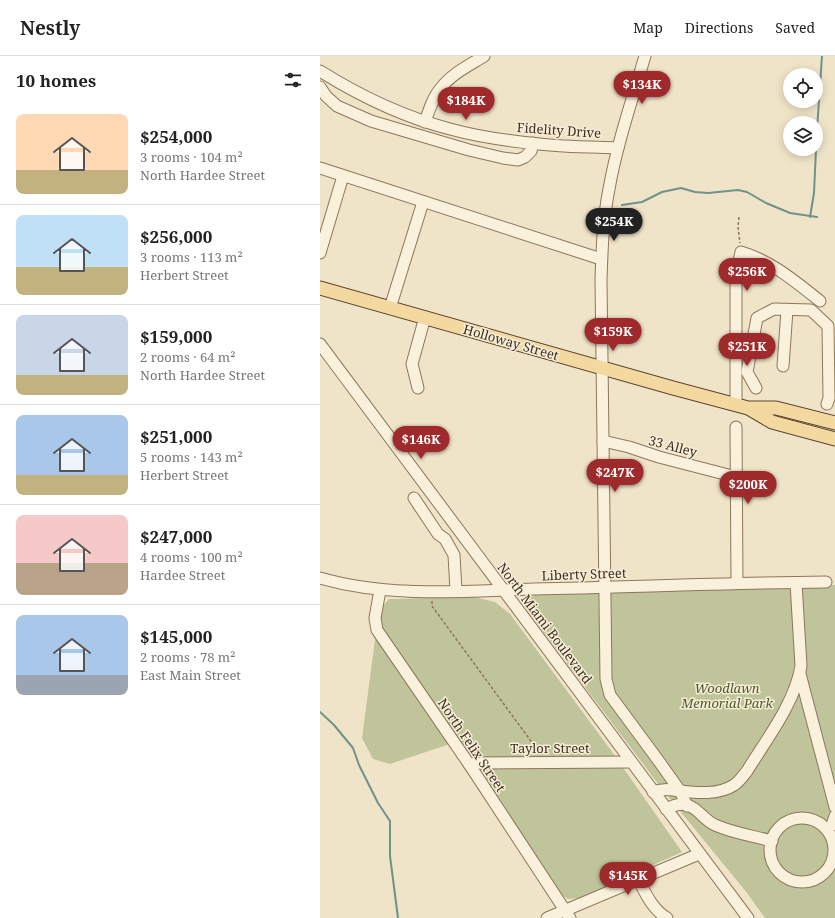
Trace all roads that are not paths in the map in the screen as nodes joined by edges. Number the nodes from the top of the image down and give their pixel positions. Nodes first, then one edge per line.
1 (484, 56) edge
2 (645, 56) edge
3 (320, 71) edge
4 (334, 80) junction
5 (322, 91) edge
6 (425, 122) junction
7 (533, 144) junction
8 (618, 148) junction
9 (320, 168) edge
10 (343, 176) junction
11 (423, 202) junction
12 (320, 254) edge
13 (601, 258) junction
14 (320, 288) edge
15 (820, 301) dead end
16 (390, 308) junction
17 (787, 310) junction
18 (425, 318) junction
19 (736, 340) junction
20 (753, 340) junction
21 (320, 344) edge
22 (783, 366) dead end
23 (602, 368) junction
24 (418, 388) dead end
25 (756, 388) dead end
26 (827, 404) dead end
27 (742, 406) junction
28 (835, 423) edge
29 (736, 427) dead end
30 (835, 439) edge
31 (603, 441) junction
32 (736, 477) junction
33 (414, 498) dead end
34 (459, 530) junction
35 (445, 539) junction
36 (470, 546) junction
37 (454, 557) junction
38 (320, 578) edge
39 (826, 582) dead end
40 (737, 583) junction
41 (796, 583) junction
42 (604, 588) junction
43 (380, 590) junction
44 (456, 591) junction
45 (504, 591) junction
46 (800, 674) junction
47 (631, 762) junction
48 (469, 764) junction
49 (680, 791) junction
50 (653, 792) junction
51 (687, 806) junction
52 (835, 807) edge
53 (666, 809) junction
54 (835, 816) edge
55 (827, 830) junction
56 (772, 841) junction
57 (699, 854) junction
58 (638, 879) junction
59 (568, 914) edge
60 (547, 918) edge
61 (666, 918) edge
62 (748, 918) edge

1 - 6 street
2 - 8 street
3 - 4 street, Fidelity Drive
4 - 5 street
4 - 6 street, Fidelity Drive
5 - 7 street
6 - 7 street, Fidelity Drive
7 - 8 street, Fidelity Drive
8 - 13 street
9 - 10 street
10 - 11 street
10 - 12 street
11 - 13 street
11 - 16 street
13 - 23 street
14 - 16 main road, Holloway Street
15 - 19 street
16 - 18 main road, Holloway Street
17 - 20 street
17 - 22 street
17 - 26 street
18 - 23 main road, Holloway Street
18 - 24 street
19 - 20 street
19 - 27 street
20 - 25 street
21 - 34 street, North Miami Boulevard
23 - 27 main road, Holloway Street
23 - 31 street
27 - 28 main road, Holloway Street
27 - 30 main road, Holloway Street
29 - 32 street
31 - 32 street, 33 Alley
31 - 42 street
32 - 40 street
33 - 35 street
34 - 35 street
34 - 36 street, North Miami Boulevard
35 - 37 street
36 - 37 street
36 - 45 street, North Miami Boulevard
37 - 44 street
38 - 43 street, Liberty Street
39 - 41 street, Liberty Street
40 - 41 street, Liberty Street
40 - 42 street, Liberty Street
41 - 46 street
42 - 45 street, Liberty Street
42 - 49 street
43 - 44 street, Liberty Street
43 - 48 street, North Felix Street
44 - 45 street, Liberty Street
45 - 47 street, North Miami Boulevard
46 - 49 street
46 - 52 street
47 - 48 street, Taylor Street
47 - 50 street, North Miami Boulevard
48 - 59 street, North Felix Street
49 - 50 street
49 - 51 street
50 - 53 street, North Miami Boulevard
51 - 53 street
51 - 56 street
53 - 57 street, North Miami Boulevard
54 - 55 street
55 - 56 street
55 - 56 street
57 - 58 street
57 - 62 street, North Miami Boulevard
58 - 59 street
58 - 61 street
59 - 60 street

